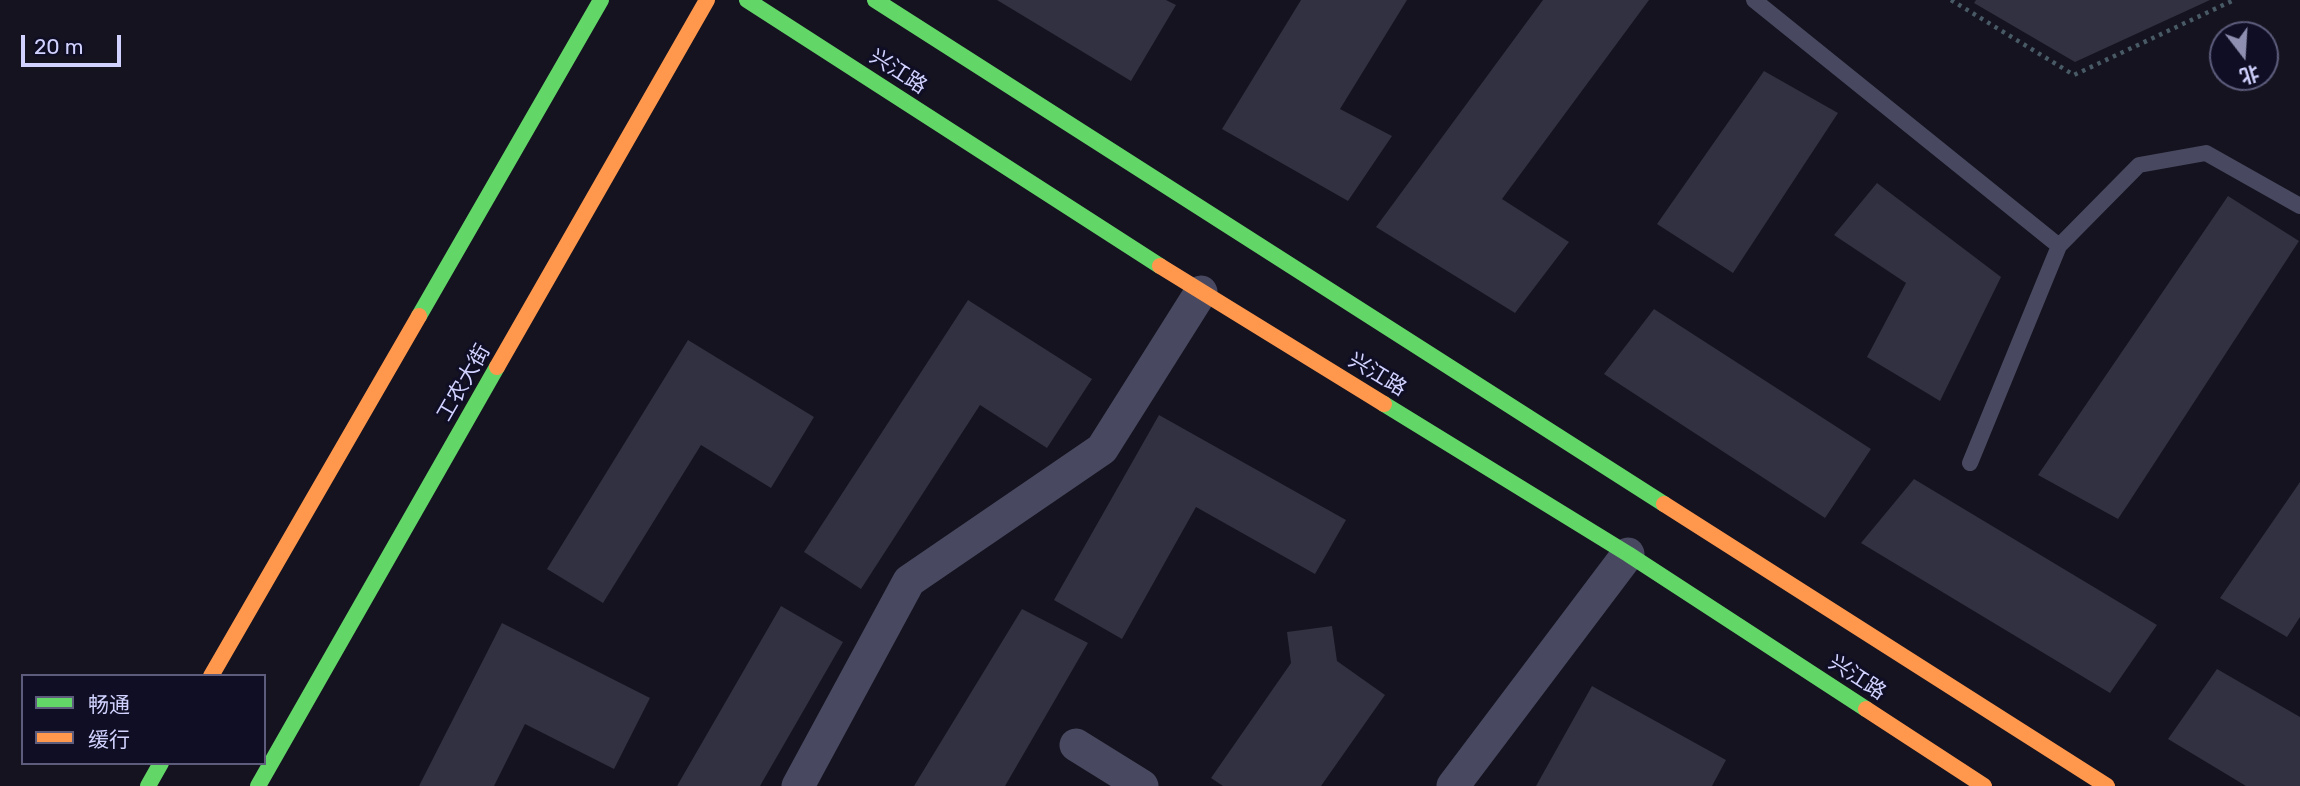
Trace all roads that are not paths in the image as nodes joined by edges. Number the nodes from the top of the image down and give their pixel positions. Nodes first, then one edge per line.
1 (601, 0) edge
2 (706, 0) edge
3 (747, 0) edge
4 (875, 0) edge
5 (1754, 0) edge
6 (2300, 206) edge
7 (2059, 246) junction
8 (1202, 292) junction
9 (1970, 463) dead end
10 (1628, 554) junction
11 (212, 674) edge
12 (1076, 745) dead end
13 (160, 765) edge
14 (148, 786) edge
15 (258, 786) edge
16 (798, 786) edge
17 (1142, 786) edge
18 (1452, 786) edge
19 (1984, 786) edge
20 (2107, 786) edge

1 - 11 main road
2 - 15 main road, 工农大街
3 - 8 main road, 兴江路
4 - 20 main road, 兴江路
5 - 7 lane
6 - 7 lane
7 - 9 lane
8 - 10 main road, 兴江路
8 - 16 street
10 - 18 street
10 - 19 main road, 兴江路
12 - 17 street
13 - 14 main road

